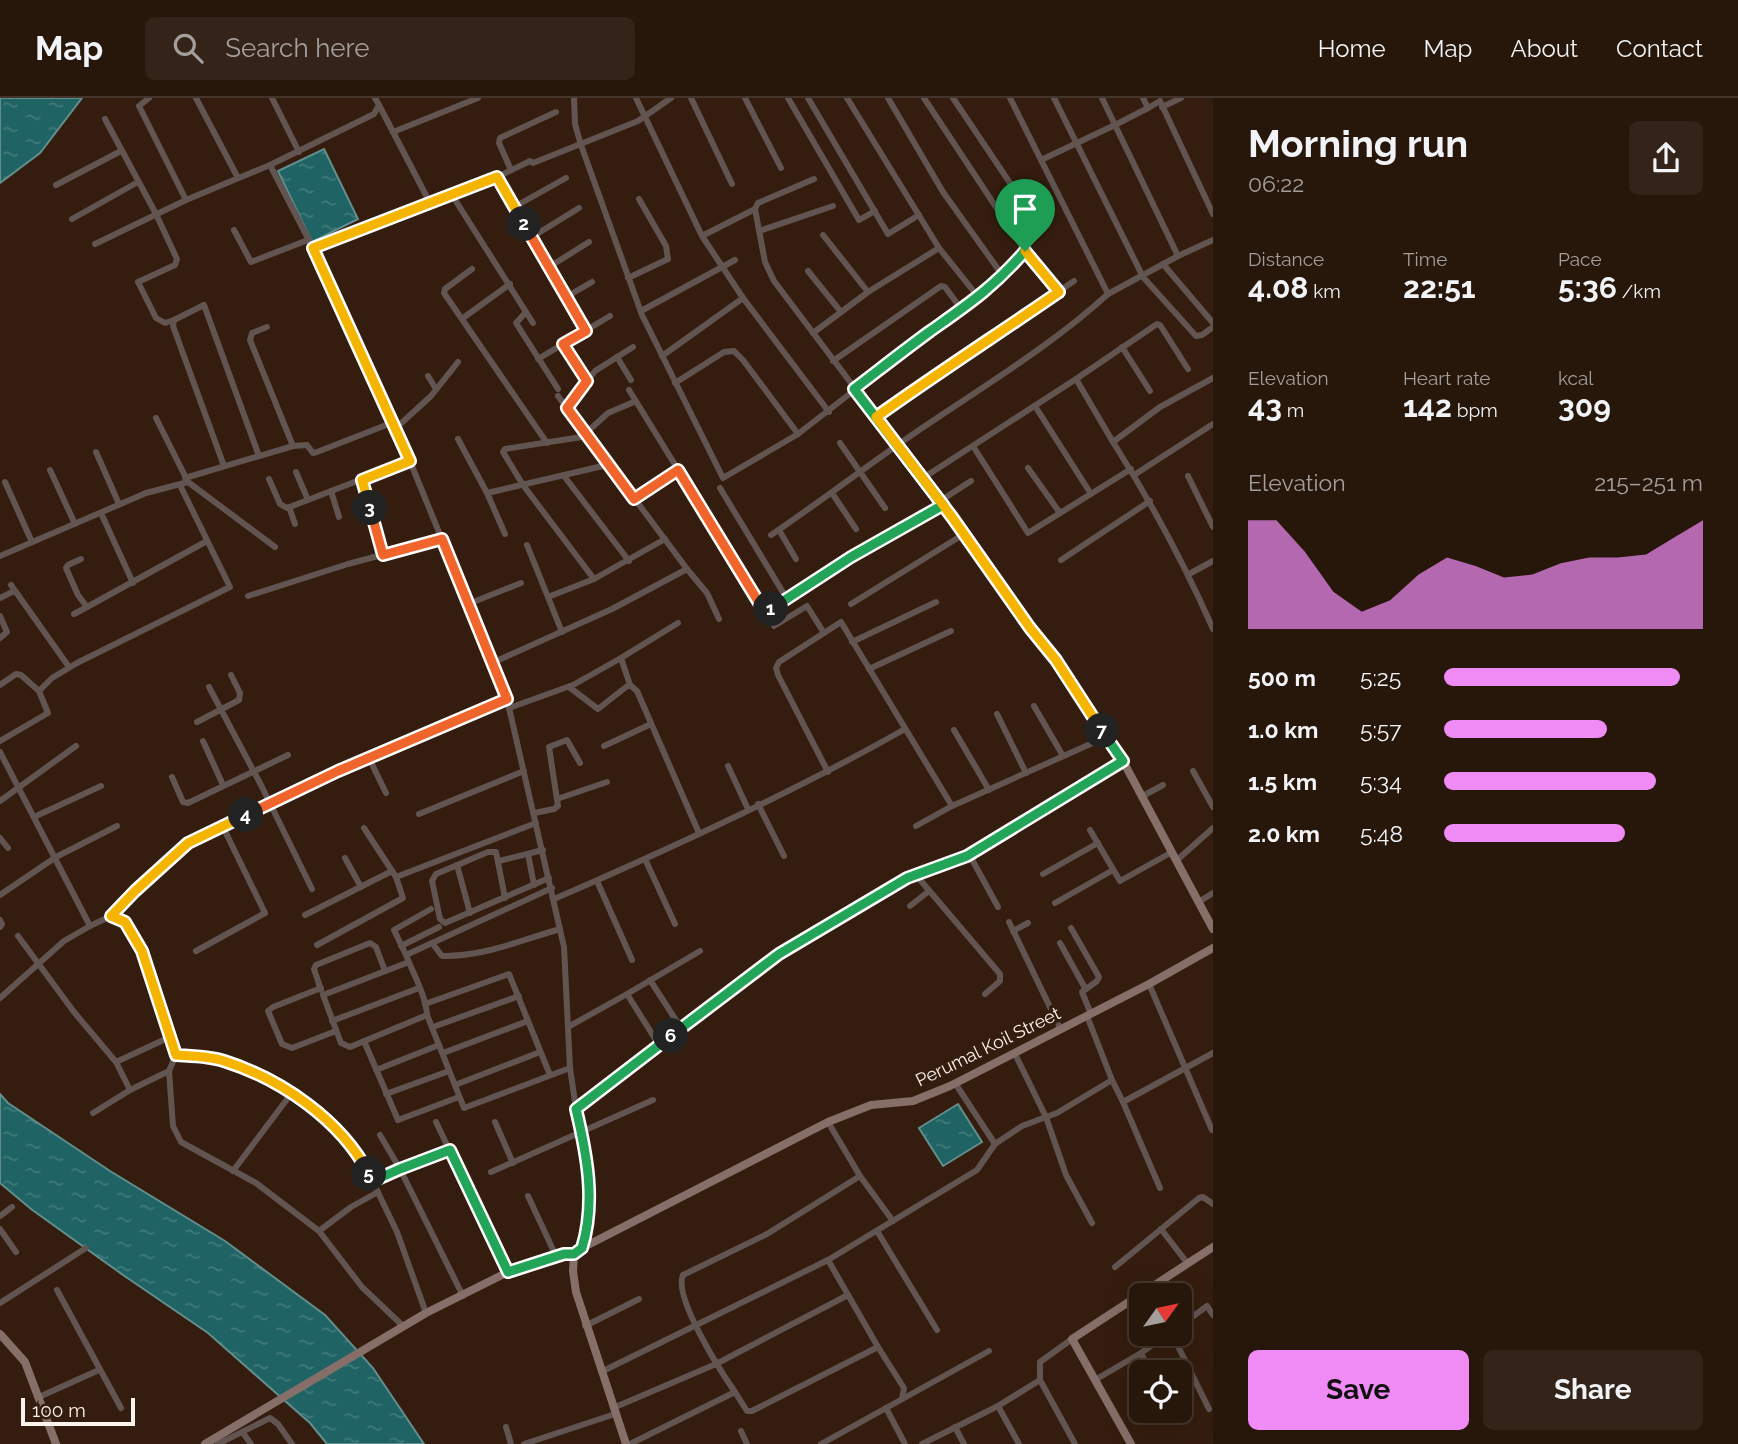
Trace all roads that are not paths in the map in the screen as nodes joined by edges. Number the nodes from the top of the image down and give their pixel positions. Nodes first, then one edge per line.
1 (149, 98) edge
2 (197, 98) edge
3 (272, 98) edge
4 (375, 98) edge
5 (478, 98) edge
6 (574, 98) edge
7 (636, 98) edge
8 (671, 98) edge
9 (691, 98) edge
10 (746, 98) edge
11 (788, 98) edge
12 (808, 98) edge
13 (848, 98) edge
14 (888, 98) edge
15 (924, 98) edge
16 (954, 98) edge
17 (1010, 98) edge
18 (1054, 98) edge
19 (1102, 98) edge
20 (1143, 98) edge
21 (1181, 98) edge
22 (379, 105) junction
23 (1148, 107) junction
24 (1162, 107) junction
25 (556, 112) dead end
26 (645, 116) junction
27 (105, 120) dead end
28 (1115, 125) junction
29 (393, 132) junction
30 (1076, 143) junction
31 (581, 145) junction
32 (121, 151) junction
33 (299, 152) junction
34 (1041, 160) junction
35 (270, 165) junction
36 (781, 168) dead end
37 (511, 170) junction
38 (238, 177) junction
39 (497, 177) junction
40 (566, 178) dead end
41 (814, 179) dead end
42 (138, 182) junction
43 (732, 184) dead end
44 (56, 185) dead end
45 (452, 195) junction
46 (639, 199) dead end
47 (187, 200) junction
48 (430, 203) junction
49 (833, 206) dead end
50 (514, 207) junction
51 (579, 208) dead end
52 (755, 209) junction
53 (875, 211) junction
54 (156, 214) junction
55 (1213, 214) edge
56 (919, 215) junction
57 (72, 219) dead end
58 (234, 230) dead end
59 (759, 231) junction
60 (823, 235) dead end
61 (702, 236) junction
62 (532, 237) junction
63 (308, 240) junction
64 (1213, 240) edge
65 (589, 242) dead end
66 (95, 244) dead end
67 (313, 248) junction
68 (939, 248) junction
69 (1025, 251) junction
70 (1178, 256) junction
71 (735, 260) dead end
72 (1163, 264) junction
73 (549, 267) junction
74 (723, 267) junction
75 (472, 269) dead end
76 (808, 271) dead end
77 (1003, 276) junction
78 (1143, 277) junction
79 (628, 278) junction
80 (1074, 281) dead end
81 (592, 282) dead end
82 (510, 284) junction
83 (868, 292) junction
84 (1059, 292) junction
85 (1108, 295) junction
86 (566, 297) junction
87 (743, 298) junction
88 (979, 298) junction
89 (962, 310) junction
90 (641, 311) junction
91 (526, 312) junction
92 (841, 312) junction
93 (610, 316) dead end
94 (463, 318) junction
95 (174, 320) junction
96 (533, 323) dead end
97 (1213, 325) edge
98 (267, 327) dead end
99 (586, 331) junction
100 (813, 333) junction
101 (563, 344) junction
102 (633, 347) dead end
103 (1122, 347) junction
104 (662, 355) junction
105 (617, 357) junction
106 (538, 359) junction
107 (833, 361) junction
108 (458, 362) dead end
109 (1188, 369) dead end
110 (428, 376) dead end
111 (1213, 378) edge
112 (1076, 379) junction
113 (631, 380) dead end
114 (587, 381) junction
115 (675, 383) junction
116 (436, 389) junction
117 (854, 389) junction
118 (629, 390) dead end
119 (1150, 391) dead end
120 (636, 401) junction
121 (1035, 405) junction
122 (567, 408) junction
123 (829, 412) junction
124 (876, 417) junction
125 (156, 418) dead end
126 (1213, 424) edge
127 (395, 425) junction
128 (798, 434) junction
129 (587, 435) junction
130 (458, 439) dead end
131 (1113, 442) junction
132 (547, 443) junction
133 (840, 443) dead end
134 (897, 444) junction
135 (293, 446) junction
136 (973, 446) junction
137 (96, 452) dead end
138 (259, 456) junction
139 (410, 461) junction
140 (607, 465) junction
141 (224, 466) junction
142 (1028, 468) dead end
143 (50, 470) dead end
144 (678, 470) junction
145 (296, 472) dead end
146 (1133, 472) junction
147 (860, 473) junction
148 (564, 476) junction
149 (1188, 476) dead end
150 (923, 478) junction
151 (269, 479) dead end
152 (186, 480) junction
153 (362, 480) junction
154 (971, 481) dead end
155 (5, 482) dead end
156 (180, 485) junction
157 (523, 485) junction
158 (720, 488) dead end
159 (331, 491) junction
160 (487, 493) junction
161 (832, 493) junction
162 (1091, 494) junction
163 (634, 499) junction
164 (307, 500) junction
165 (1150, 501) junction
166 (941, 503) junction
167 (119, 505) junction
168 (289, 507) junction
169 (884, 508) dead end
170 (101, 513) junction
171 (1060, 513) junction
172 (340, 517) dead end
173 (75, 524) junction
174 (295, 524) dead end
175 (1213, 527) edge
176 (856, 529) dead end
177 (779, 530) junction
178 (506, 534) dead end
179 (964, 534) junction
180 (771, 535) dead end
181 (442, 539) junction
182 (665, 539) junction
183 (207, 541) junction
184 (32, 542) junction
185 (527, 545) dead end
186 (275, 547) dead end
187 (383, 555) junction
188 (0, 556) edge
189 (81, 559) dead end
190 (796, 559) dead end
191 (1061, 560) dead end
192 (629, 561) junction
193 (1213, 561) edge
194 (687, 569) junction
195 (1189, 573) junction
196 (594, 579) junction
197 (133, 583) junction
198 (522, 583) dead end
199 (248, 596) dead end
200 (548, 597) junction
201 (0, 598) edge
202 (787, 599) junction
203 (936, 602) dead end
204 (468, 604) junction
205 (850, 604) dead end
206 (87, 607) junction
207 (74, 614) dead end
208 (0, 616) edge
209 (719, 619) dead end
210 (678, 623) dead end
211 (774, 626) dead end
212 (1213, 629) edge
213 (951, 631) dead end
214 (562, 632) junction
215 (824, 633) junction
216 (0, 638) edge
217 (852, 642) junction
218 (621, 658) junction
219 (492, 663) junction
220 (69, 667) junction
221 (869, 669) junction
222 (231, 675) dead end
223 (0, 685) edge
224 (631, 685) junction
225 (209, 687) dead end
226 (569, 687) junction
227 (39, 691) junction
228 (507, 699) junction
229 (1034, 706) dead end
230 (509, 708) junction
231 (221, 710) junction
232 (997, 714) dead end
233 (197, 722) dead end
234 (651, 724) junction
235 (905, 729) junction
236 (954, 730) dead end
237 (1106, 737) junction
238 (0, 741) edge
239 (202, 741) dead end
240 (76, 746) dead end
241 (604, 746) dead end
242 (0, 752) edge
243 (288, 755) dead end
244 (1063, 756) junction
245 (369, 758) junction
246 (1123, 761) junction
247 (580, 763) dead end
248 (728, 766) dead end
249 (253, 771) junction
250 (524, 771) junction
251 (1193, 771) dead end
252 (828, 772) junction
253 (1026, 773) junction
254 (172, 777) dead end
255 (607, 782) dead end
256 (223, 785) junction
257 (1163, 785) dead end
258 (101, 786) dead end
259 (18, 787) junction
260 (989, 790) junction
261 (386, 793) dead end
262 (1141, 797) junction
263 (557, 799) junction
264 (0, 801) edge
265 (270, 804) junction
266 (758, 804) junction
267 (952, 806) junction
268 (1213, 807) edge
269 (748, 809) junction
270 (534, 813) junction
271 (419, 814) dead end
272 (34, 817) junction
273 (536, 823) junction
274 (117, 826) dead end
275 (916, 826) dead end
276 (223, 827) junction
277 (364, 828) dead end
278 (1213, 828) edge
279 (1090, 830) dead end
280 (699, 833) junction
281 (0, 838) edge
282 (1098, 843) junction
283 (8, 848) dead end
284 (543, 850) junction
285 (1172, 852) junction
286 (528, 854) junction
287 (969, 854) junction
288 (784, 856) dead end
289 (56, 857) junction
290 (345, 858) dead end
291 (645, 859) junction
292 (499, 860) junction
293 (1176, 861) junction
294 (457, 865) junction
295 (1113, 870) junction
296 (394, 874) junction
297 (1043, 874) dead end
298 (916, 875) junction
299 (550, 878) junction
300 (597, 881) junction
301 (534, 885) junction
302 (361, 887) junction
303 (552, 888) junction
304 (312, 889) dead end
305 (929, 891) junction
306 (1213, 893) edge
307 (0, 895) edge
308 (505, 898) junction
309 (554, 899) junction
310 (1200, 901) junction
311 (1055, 903) dead end
312 (910, 906) dead end
313 (998, 907) dead end
314 (431, 909) dead end
315 (470, 913) junction
316 (305, 915) dead end
317 (111, 916) junction
318 (0, 920) edge
319 (1009, 922) dead end
320 (1028, 923) dead end
321 (675, 924) dead end
322 (90, 926) junction
323 (0, 927) edge
324 (439, 927) dead end
325 (1071, 928) dead end
326 (560, 929) junction
327 (1213, 929) edge
328 (1013, 931) junction
329 (18, 936) dead end
330 (432, 943) junction
331 (1060, 943) dead end
332 (317, 945) dead end
333 (401, 946) junction
334 (1213, 947) edge
335 (197, 951) dead end
336 (701, 951) dead end
337 (407, 958) junction
338 (632, 960) dead end
339 (40, 964) junction
340 (385, 971) junction
341 (650, 980) junction
342 (1149, 984) junction
343 (419, 988) junction
344 (1085, 988) junction
345 (322, 992) junction
346 (627, 994) junction
347 (985, 994) dead end
348 (519, 996) junction
349 (0, 998) edge
350 (425, 1004) junction
351 (427, 1015) junction
352 (1089, 1015) junction
353 (332, 1021) junction
354 (528, 1021) junction
355 (433, 1027) junction
356 (568, 1027) junction
357 (681, 1028) junction
358 (1061, 1030) junction
359 (336, 1031) junction
360 (170, 1037) junction
361 (364, 1041) junction
362 (439, 1045) junction
363 (659, 1045) junction
364 (540, 1052) junction
365 (443, 1053) junction
366 (1213, 1053) edge
367 (1015, 1054) junction
368 (176, 1055) junction
369 (116, 1062) junction
370 (1184, 1066) junction
371 (570, 1068) junction
372 (169, 1070) junction
373 (376, 1070) junction
374 (449, 1071) junction
375 (550, 1075) junction
376 (1112, 1080) junction
377 (956, 1083) junction
378 (455, 1085) junction
379 (130, 1090) junction
380 (291, 1094) junction
381 (386, 1094) junction
382 (459, 1097) junction
383 (653, 1100) dead end
384 (1123, 1102) junction
385 (576, 1109) junction
386 (93, 1113) dead end
387 (1046, 1117) junction
388 (436, 1122) dead end
389 (495, 1122) dead end
390 (828, 1122) junction
391 (1212, 1130) edge
392 (582, 1132) junction
393 (380, 1135) dead end
394 (995, 1144) junction
395 (450, 1150) junction
396 (513, 1163) junction
397 (400, 1169) junction
398 (233, 1171) junction
399 (491, 1172) dead end
400 (860, 1176) junction
401 (373, 1181) junction
402 (1160, 1188) dead end
403 (378, 1192) junction
404 (528, 1196) dead end
405 (1213, 1204) edge
406 (12, 1207) dead end
407 (0, 1216) edge
408 (893, 1221) junction
409 (1093, 1223) dead end
410 (0, 1229) edge
411 (1161, 1229) junction
412 (320, 1231) junction
413 (877, 1231) junction
414 (1213, 1247) edge
415 (86, 1248) dead end
416 (582, 1248) junction
417 (16, 1252) dead end
418 (574, 1254) junction
419 (556, 1256) junction
420 (828, 1260) junction
421 (1188, 1264) junction
422 (1115, 1267) dead end
423 (508, 1272) junction
424 (57, 1290) dead end
425 (848, 1295) junction
426 (463, 1296) junction
427 (639, 1299) dead end
428 (0, 1303) edge
429 (1210, 1304) edge
430 (426, 1312) junction
431 (1213, 1315) edge
432 (1192, 1317) edge
433 (586, 1325) junction
434 (403, 1326) junction
435 (696, 1326) junction
436 (937, 1330) dead end
437 (0, 1334) edge
438 (1072, 1339) junction
439 (1152, 1346) edge
440 (1176, 1346) edge
441 (878, 1348) junction
442 (989, 1351) dead end
443 (1141, 1353) junction
444 (1144, 1360) edge
445 (716, 1364) junction
446 (99, 1370) junction
447 (601, 1372) junction
448 (1040, 1380) junction
449 (1095, 1380) junction
450 (735, 1392) junction
451 (39, 1398) junction
452 (902, 1399) junction
453 (998, 1406) junction
454 (121, 1408) dead end
455 (886, 1408) junction
456 (1209, 1409) dead end
457 (614, 1411) junction
458 (506, 1427) dead end
459 (955, 1427) junction
460 (741, 1431) dead end
461 (243, 1433) junction
462 (56, 1444) edge
463 (205, 1444) edge
464 (218, 1444) edge
465 (251, 1444) edge
466 (292, 1444) edge
467 (511, 1444) edge
468 (524, 1444) edge
469 (628, 1444) edge
470 (747, 1444) edge
471 (821, 1444) edge
472 (905, 1444) edge
473 (922, 1444) edge
474 (964, 1444) edge
475 (1018, 1444) edge
476 (1075, 1444) edge
477 (1131, 1444) edge

1 - 47 street
2 - 38 street
3 - 33 street
4 - 22 street
5 - 29 street
6 - 31 street
7 - 26 street
8 - 26 street
9 - 43 street
10 - 36 street
11 - 53 street
12 - 53 street
13 - 56 street
14 - 77 street
15 - 69 street
16 - 69 street
17 - 34 street
18 - 30 street
19 - 28 street
20 - 23 street
21 - 24 street
22 - 29 street
22 - 33 street
23 - 24 street
23 - 28 street
24 - 55 street
25 - 37 street
26 - 31 street
26 - 61 street
27 - 32 street
28 - 30 street
28 - 70 street
29 - 48 street
30 - 34 street
30 - 78 street
31 - 37 street
31 - 79 street
32 - 42 street
32 - 44 street
33 - 35 street
34 - 85 street
35 - 38 street
35 - 63 street
37 - 39 street
38 - 47 street
39 - 45 street
39 - 50 street
40 - 50 street
41 - 52 street
42 - 54 street
42 - 57 street
45 - 48 street
45 - 82 street
46 - 79 street
47 - 54 street
48 - 67 street
49 - 59 street
50 - 62 street
51 - 62 street
52 - 59 street
52 - 61 street
53 - 56 street
54 - 66 street
54 - 95 street
56 - 68 street
58 - 63 street
59 - 100 street
60 - 83 street
61 - 74 street
62 - 73 street
63 - 67 street
64 - 70 street
65 - 73 street
67 - 127 street
68 - 83 street
68 - 88 street
69 - 77 street
69 - 84 street
70 - 72 street
71 - 74 street
72 - 78 street
72 - 97 street
73 - 86 street
74 - 87 street
74 - 90 street
75 - 94 street
76 - 92 street
77 - 88 street
78 - 85 street
78 - 97 street
79 - 90 street
80 - 84 street
81 - 86 street
82 - 91 street
82 - 94 street
83 - 92 street
84 - 124 street
85 - 134 street
86 - 99 street
87 - 104 street
87 - 123 street
88 - 89 street
89 - 107 street
89 - 117 street
90 - 104 street
91 - 96 street
91 - 106 street
92 - 100 street
93 - 99 street
94 - 132 street
95 - 138 street
95 - 141 street
98 - 135 street
99 - 101 street
100 - 107 street
101 - 106 street
101 - 114 street
102 - 105 street
103 - 109 street
103 - 112 street
103 - 119 street
104 - 115 street
105 - 113 street
105 - 114 street
106 - 122 street
107 - 117 street
108 - 116 street
110 - 116 street
111 - 131 street
112 - 121 street
112 - 131 street
114 - 122 street
115 - 128 street
115 - 128 street
116 - 127 street
117 - 123 street
117 - 124 street
118 - 120 street
120 - 129 street
120 - 144 street
121 - 136 street
121 - 162 street
122 - 129 street
123 - 128 street
124 - 134 street
125 - 152 street
126 - 146 street
127 - 135 street
127 - 139 street
129 - 132 street
129 - 140 street
130 - 160 street
131 - 146 street
132 - 157 street
133 - 147 street
134 - 147 street
134 - 150 street
135 - 138 street
136 - 150 street
136 - 171 street
137 - 167 street
138 - 141 street
139 - 153 street
139 - 181 street
140 - 148 street
140 - 163 street
141 - 152 street
142 - 171 street
143 - 173 street
144 - 163 street
144 - 202 street
145 - 164 street
146 - 162 street
146 - 165 street
147 - 161 street
147 - 169 street
148 - 157 street
148 - 192 street
149 - 175 street
150 - 166 street
151 - 168 street
152 - 156 street
152 - 186 street
153 - 159 street
153 - 187 street
154 - 166 street
155 - 184 street
156 - 167 street
156 - 183 street
157 - 160 street
157 - 196 street
158 - 202 street
159 - 164 street
159 - 172 street
160 - 178 street
161 - 176 street
161 - 177 street
162 - 171 street
163 - 182 street
164 - 168 street
165 - 191 street
165 - 195 street
166 - 179 street
166 - 202 street
167 - 170 street
168 - 174 street
170 - 173 street
170 - 197 street
173 - 184 street
177 - 180 street
177 - 190 street
179 - 205 street
179 - 237 street
181 - 187 street
181 - 204 street
182 - 192 street
182 - 194 street
183 - 197 street
183 - 220 street
184 - 188 street
185 - 200 street
187 - 199 street
189 - 206 street
192 - 196 street
193 - 195 street
194 - 209 street
194 - 214 street
195 - 212 street
196 - 200 street
197 - 206 street
198 - 204 street
200 - 214 street
201 - 220 street
203 - 217 street
204 - 219 street
206 - 207 street
208 - 216 street
210 - 218 street
211 - 215 street
213 - 221 street
214 - 219 street
215 - 217 street
215 - 252 street
217 - 221 street
218 - 224 street
218 - 226 street
219 - 228 street
220 - 227 street
221 - 235 street
222 - 231 street
223 - 227 street
224 - 226 street
224 - 234 street
225 - 231 street
226 - 230 street
227 - 238 street
228 - 230 street
228 - 245 street
229 - 244 street
230 - 250 street
231 - 233 street
231 - 249 street
232 - 253 street
234 - 241 street
234 - 280 street
235 - 252 street
235 - 267 street
236 - 260 street
237 - 244 street
237 - 246 street
239 - 256 street
240 - 259 street
242 - 259 street
243 - 249 street
244 - 253 street
245 - 261 street
245 - 265 street
246 - 262 street
246 - 287 street
247 - 263 street
248 - 269 street
249 - 256 street
249 - 265 street
250 - 270 street
250 - 271 street
251 - 268 street
252 - 266 street
253 - 260 street
254 - 256 street
255 - 263 street
257 - 262 street
258 - 272 street
259 - 264 street
259 - 272 street
260 - 267 street
262 - 285 street
263 - 270 street
265 - 276 street
265 - 304 street
266 - 269 street
266 - 288 street
267 - 275 street
269 - 280 street
270 - 273 street
272 - 289 street
273 - 284 street
273 - 296 street
274 - 289 street
276 - 317 street
276 - 335 street
277 - 296 street
278 - 293 street
279 - 282 street
280 - 291 street
281 - 283 street
282 - 295 street
282 - 297 street
284 - 286 street
284 - 299 street
285 - 293 street
285 - 295 street
286 - 292 street
286 - 301 street
287 - 298 street
287 - 313 street
289 - 307 street
289 - 322 street
290 - 302 street
291 - 300 street
291 - 321 street
292 - 294 street
292 - 308 street
293 - 310 street
294 - 315 street
294 - 315 street
295 - 311 street
296 - 302 street
296 - 332 street
298 - 305 street
298 - 357 street
299 - 301 street
299 - 303 street
300 - 309 street
300 - 338 street
301 - 308 street
302 - 316 street
303 - 309 street
303 - 330 street
305 - 312 street
305 - 347 street
306 - 310 street
308 - 315 street
309 - 326 street
310 - 327 street
314 - 333 street
317 - 322 street
317 - 360 street
318 - 323 street
319 - 328 street
320 - 328 street
322 - 339 street
324 - 333 street
325 - 344 street
326 - 330 street
326 - 356 street
328 - 358 street
329 - 339 street
330 - 337 street
331 - 344 street
333 - 337 street
334 - 342 street, Perumal Koil Street
336 - 341 street
337 - 340 street
337 - 343 street
339 - 349 street
339 - 369 street
340 - 345 street
340 - 345 street
341 - 346 street
341 - 357 street
342 - 352 street, Perumal Koil Street
342 - 370 street
343 - 350 street
343 - 353 street
344 - 352 street
345 - 353 street
345 - 359 street
346 - 356 street
346 - 363 street
348 - 350 street
348 - 354 street
348 - 355 street
350 - 351 street
351 - 355 street
351 - 361 street
352 - 358 street, Perumal Koil Street
352 - 376 street
353 - 359 street
354 - 364 street
354 - 365 street
355 - 362 street
356 - 371 street
357 - 363 street
358 - 367 street, Perumal Koil Street
359 - 361 street
360 - 368 street
360 - 369 street
361 - 373 street
362 - 365 street
362 - 373 street
363 - 385 street
364 - 375 street
364 - 378 street
365 - 374 street
366 - 370 street
367 - 377 street, Perumal Koil Street
367 - 387 street
368 - 372 street
368 - 380 street
369 - 379 street
370 - 384 street
370 - 391 street
371 - 375 street
371 - 385 street
372 - 379 street
372 - 398 street
373 - 381 street
374 - 378 street
374 - 381 street
375 - 382 street
376 - 384 street
376 - 387 street
377 - 390 street, Perumal Koil Street
377 - 394 street
378 - 382 street
379 - 386 street
380 - 398 street
380 - 401 street
381 - 382 street
383 - 392 street
384 - 402 street
385 - 392 street
387 - 394 street
387 - 409 street
388 - 395 street
389 - 396 street
390 - 400 street
390 - 416 street, Perumal Koil Street
392 - 396 street
392 - 416 street
393 - 397 street
394 - 408 street
395 - 397 street
395 - 423 street
396 - 399 street
397 - 401 street
397 - 426 street
398 - 412 street
400 - 408 street
400 - 435 street
401 - 403 street
403 - 412 street
403 - 430 street
404 - 419 street
405 - 411 street
406 - 407 street
408 - 413 street
410 - 417 street
411 - 421 street
411 - 422 street
412 - 434 street
413 - 420 street
413 - 436 street
414 - 421 street
415 - 428 street
416 - 418 street, Perumal Koil Street
418 - 419 street
418 - 433 street
419 - 423 street
420 - 425 street
420 - 435 street
421 - 438 street
423 - 426 street
424 - 446 street
425 - 441 street
425 - 445 street
426 - 430 street
427 - 433 street
429 - 431 street
429 - 432 street
430 - 434 street
433 - 447 street
434 - 463 street
435 - 445 street
435 - 447 street
437 - 451 street
438 - 448 street
438 - 449 street
439 - 443 street
440 - 456 street
441 - 450 street
441 - 452 street
442 - 452 street
443 - 444 street
443 - 449 street
445 - 450 street
445 - 457 street
446 - 451 street
446 - 454 street
447 - 457 street
448 - 453 street
448 - 476 street
449 - 477 street
450 - 469 street
451 - 462 street
452 - 455 street
453 - 459 street
453 - 475 street
455 - 471 street
455 - 472 street
457 - 468 street
457 - 469 street
458 - 467 street
459 - 473 street
459 - 474 street
460 - 470 street
461 - 464 street
461 - 465 street
461 - 466 street

